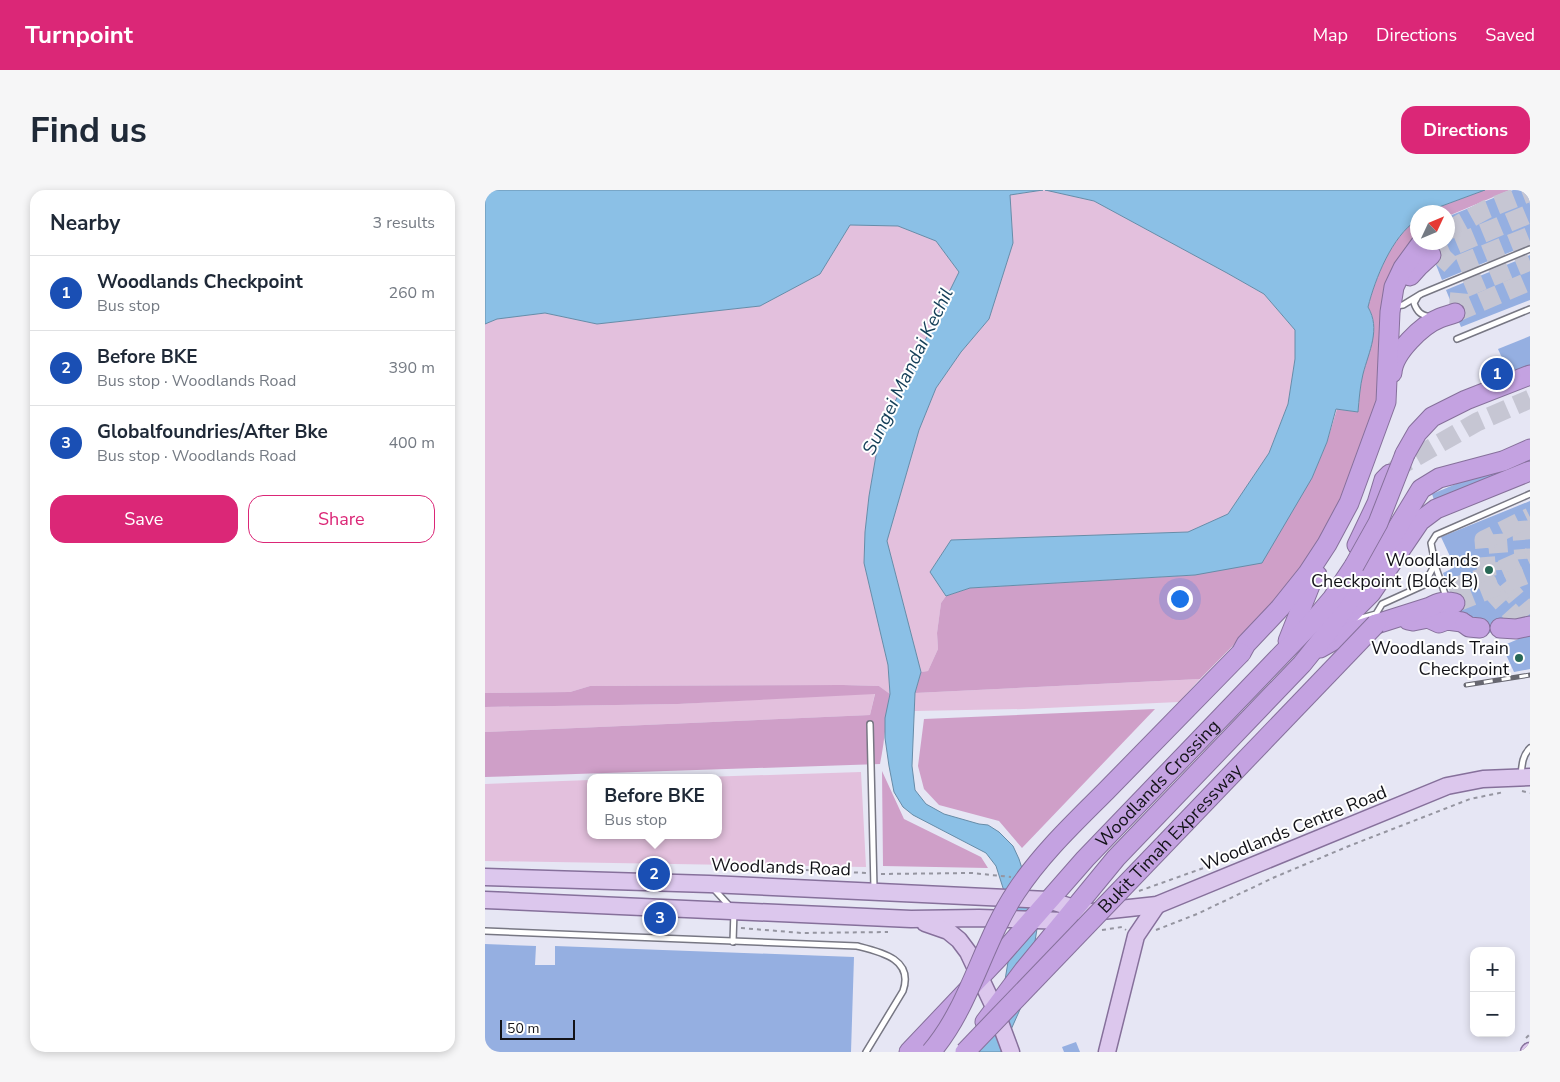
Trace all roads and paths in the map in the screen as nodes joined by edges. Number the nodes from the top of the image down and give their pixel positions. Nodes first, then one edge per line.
1 (1423, 250) tunnel mouth
2 (1423, 250) tunnel mouth
3 (1530, 250) edge
4 (1421, 294) junction
5 (1396, 306) junction
6 (1530, 309) edge
7 (1453, 323) junction
8 (1392, 369) junction
9 (1530, 375) edge
10 (1386, 402) junction
11 (1530, 449) edge
12 (1530, 471) edge
13 (1390, 474) tunnel mouth
14 (1530, 494) edge
15 (1435, 564) junction
16 (1311, 582) junction
17 (1457, 610) junction
18 (1397, 617) junction
19 (1348, 623) dead end
20 (1376, 624) junction
21 (1328, 626) junction
22 (1530, 626) edge
23 (1500, 628) dead end
24 (1258, 636) junction
25 (1285, 649) junction
26 (1302, 664) junction
27 (870, 724) dead end
28 (1530, 748) edge
29 (1525, 782) edge
30 (1506, 792) dead end
31 (1530, 793) edge
32 (1263, 847) dead end
33 (806, 870) dead end
34 (874, 874) junction
35 (993, 874) dead end
36 (485, 877) edge
37 (709, 884) junction
38 (874, 891) junction
39 (1137, 892) dead end
40 (485, 900) edge
41 (1047, 900) junction
42 (1157, 905) junction
43 (1069, 914) junction
44 (734, 919) junction
45 (911, 919) junction
46 (1031, 919) junction
47 (1103, 930) dead end
48 (485, 931) edge
49 (890, 932) dead end
50 (1136, 936) junction
51 (733, 942) junction
52 (980, 978) junction
53 (991, 1014) junction
54 (866, 1052) edge
55 (909, 1052) edge
56 (931, 1052) edge
57 (965, 1052) edge
58 (1011, 1052) edge
59 (1107, 1052) edge

1 - 5 highway, Woodlands Crossing
2 - 10 highway, Woodlands Crossing
3 - 4 lane
4 - 5 lane
4 - 7 lane
5 - 8 highway, Woodlands Crossing
6 - 7 lane
7 - 8 highway, Woodlands Crossing
8 - 10 highway, Woodlands Crossing
9 - 21 highway, bridge
10 - 16 highway, Woodlands Crossing
10 - 24 highway
11 - 21 highway, Woodlands Crossing
12 - 21 highway, Woodlands Crossing
13 - 21 highway, Woodlands Crossing
14 - 15 lane
15 - 17 lane
15 - 19 lane
16 - 24 highway
16 - 25 highway, Woodlands Crossing
17 - 18 highway
17 - 18 highway, Woodlands Crossing
18 - 20 highway, Woodlands Crossing
20 - 26 highway, Woodlands Crossing
20 - 57 highway, Bukit Timah Expressway, bridge
21 - 25 highway, Woodlands Crossing
21 - 26 highway, Woodlands Crossing
22 - 23 highway
24 - 56 highway, bridge
25 - 41 highway, Woodlands Crossing
26 - 43 highway, Woodlands Crossing
27 - 34 lane
28 - 29 lane
29 - 31 path
29 - 42 main road, Woodlands Centre Road
30 - 50 path
32 - 39 path
33 - 34 path
34 - 35 path
34 - 38 lane
36 - 37 main road, Woodlands Road
37 - 38 main road, Woodlands Road
37 - 44 lane
38 - 41 main road, Woodlands Road
40 - 44 main road
41 - 43 main road, Woodlands Road
41 - 46 highway, Woodlands Crossing
42 - 43 main road, Woodlands Centre Road
42 - 50 main road
43 - 46 main road
43 - 53 highway, Woodlands Crossing
44 - 45 main road
44 - 49 path
44 - 51 lane
45 - 46 main road
45 - 52 main road
46 - 52 highway, Woodlands Crossing
47 - 50 path
48 - 51 lane
50 - 59 main road
51 - 54 lane
52 - 53 main road
52 - 55 highway, Woodlands Crossing
53 - 57 highway, Woodlands Crossing
53 - 58 main road

